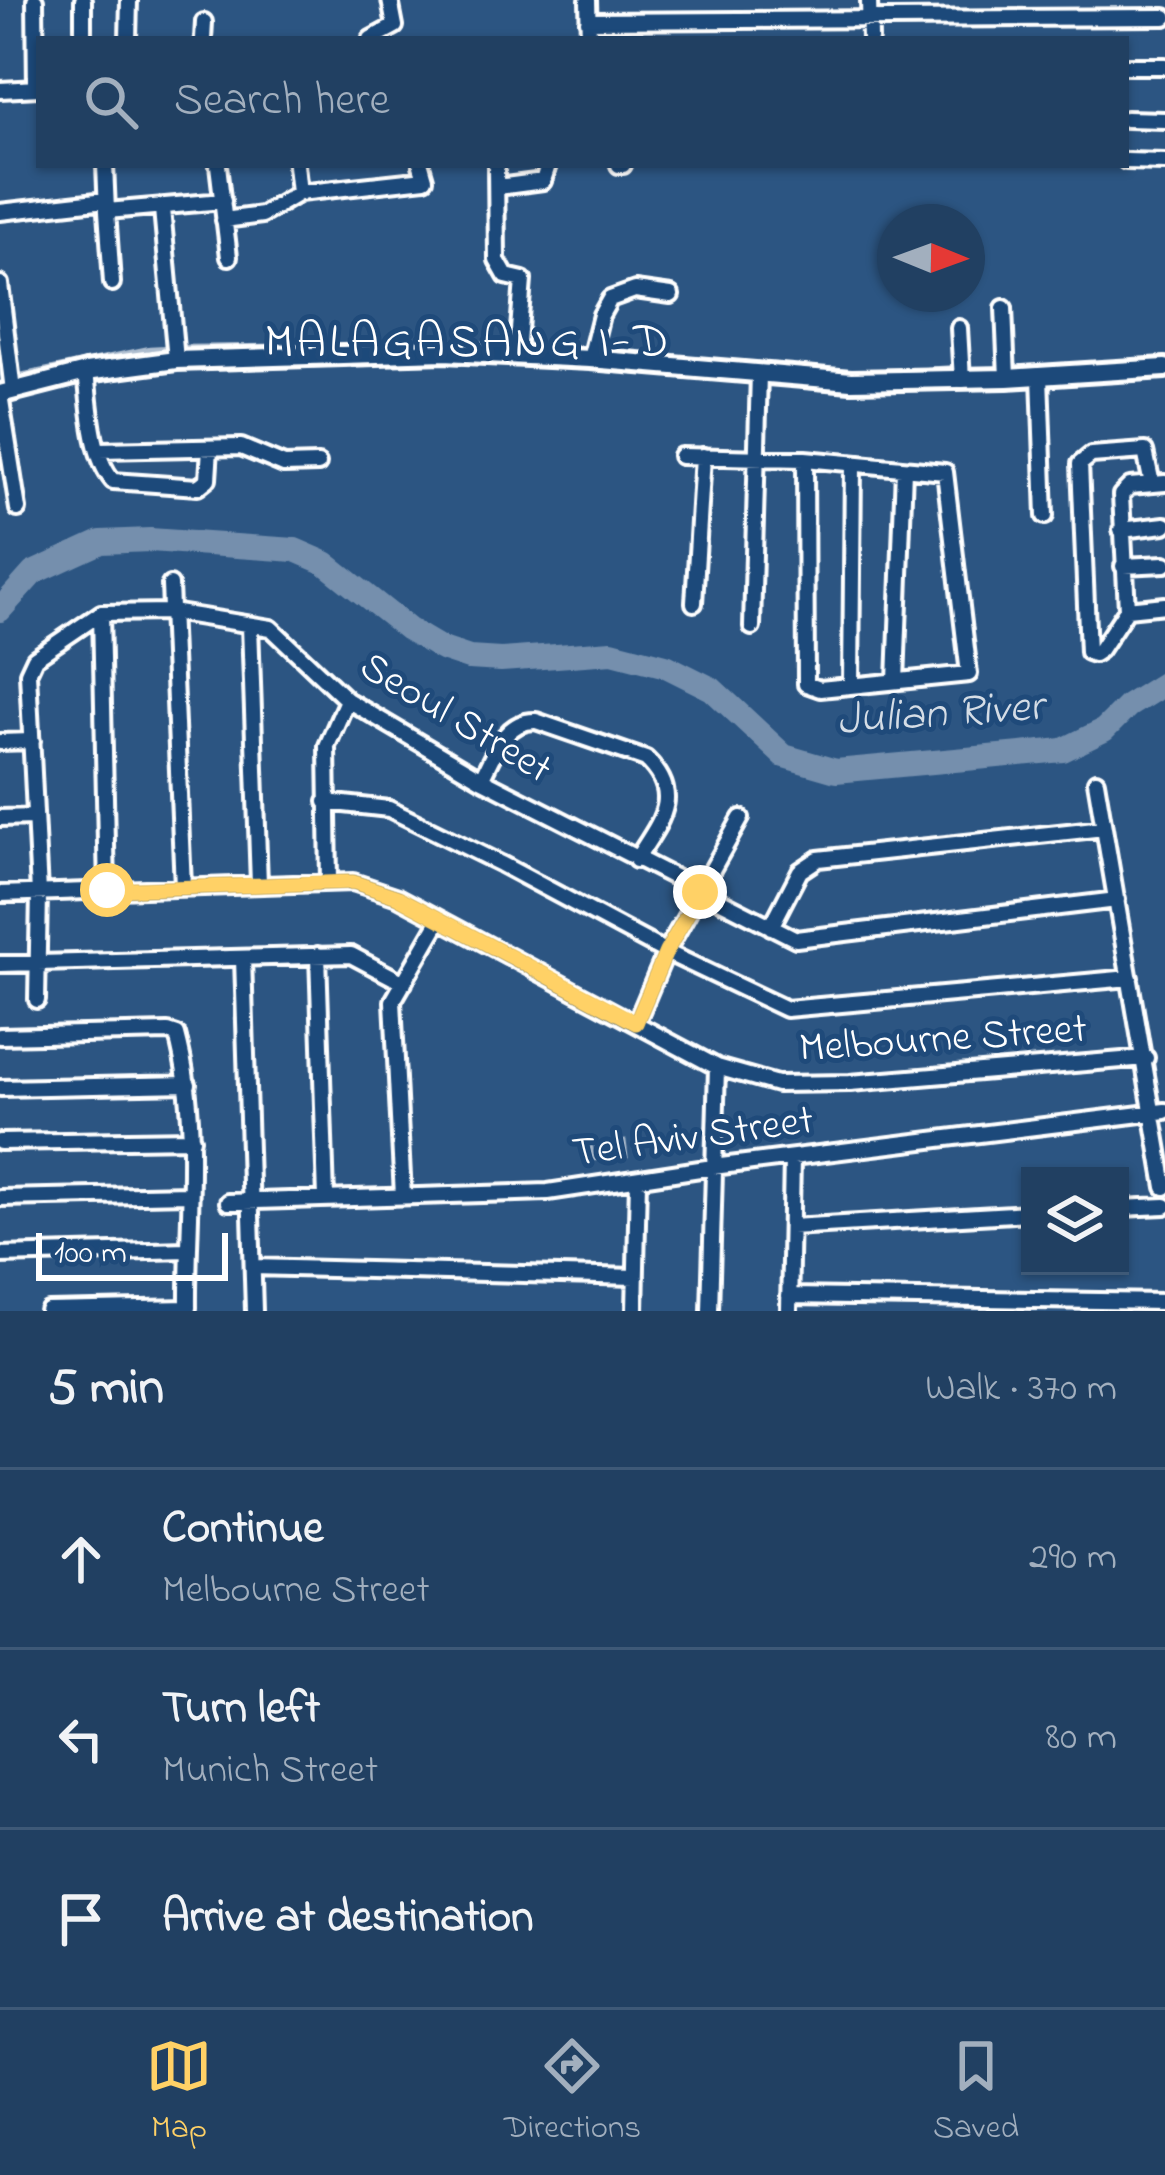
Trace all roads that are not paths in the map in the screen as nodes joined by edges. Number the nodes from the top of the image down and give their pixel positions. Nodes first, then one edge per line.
1 (35, 0) edge
2 (82, 0) edge
3 (129, 0) edge
4 (390, 0) edge
5 (588, 0) edge
6 (869, 0) edge
7 (1165, 17) edge
8 (870, 20) junction
9 (588, 21) junction
10 (204, 22) dead end
11 (36, 36) edge
12 (82, 36) edge
13 (128, 36) edge
14 (203, 36) edge
15 (376, 36) edge
16 (589, 36) edge
17 (870, 36) edge
18 (1129, 66) edge
19 (1165, 66) edge
20 (36, 88) edge
21 (0, 90) edge
22 (1129, 119) edge
23 (1165, 120) edge
24 (1129, 161) edge
25 (1165, 161) edge
26 (105, 168) edge
27 (218, 168) edge
28 (296, 168) edge
29 (423, 168) edge
30 (496, 168) edge
31 (548, 168) edge
32 (498, 187) junction
33 (299, 193) junction
34 (223, 201) junction
35 (107, 205) junction
36 (162, 208) junction
37 (0, 212) edge
38 (224, 220) junction
39 (229, 257) dead end
40 (112, 283) dead end
41 (0, 284) edge
42 (671, 295) dead end
43 (1004, 308) dead end
44 (958, 328) dead end
45 (517, 355) junction
46 (590, 359) junction
47 (176, 360) junction
48 (1165, 368) edge
49 (86, 372) junction
50 (759, 373) junction
51 (1040, 376) junction
52 (1007, 378) junction
53 (962, 380) junction
54 (4, 393) edge
55 (210, 448) junction
56 (100, 450) junction
57 (681, 456) dead end
58 (703, 456) junction
59 (754, 457) junction
60 (805, 459) junction
61 (318, 464) dead end
62 (853, 464) junction
63 (904, 469) junction
64 (1159, 483) edge
65 (18, 509) dead end
66 (1045, 516) dead end
67 (1165, 525) edge
68 (1121, 530) junction
69 (1165, 564) edge
70 (1123, 566) junction
71 (170, 585) dead end
72 (694, 603) dead end
73 (1165, 605) edge
74 (1127, 609) junction
75 (101, 613) junction
76 (171, 613) junction
77 (250, 625) junction
78 (752, 627) dead end
79 (896, 681) junction
80 (851, 685) junction
81 (347, 700) junction
82 (32, 741) junction
83 (0, 742) edge
84 (481, 779) junction
85 (1096, 781) dead end
86 (326, 802) junction
87 (34, 817) junction
88 (0, 818) edge
89 (741, 818) dead end
90 (1105, 828) junction
91 (636, 860) junction
92 (329, 882) junction
93 (259, 884) junction
94 (183, 887) junction
95 (107, 890) junction
96 (39, 892) junction
97 (700, 892) junction
98 (0, 894) edge
99 (1117, 901) junction
100 (439, 921) junction
101 (771, 927) junction
102 (666, 952) junction
103 (318, 955) junction
104 (243, 958) junction
105 (39, 962) junction
106 (0, 964) edge
107 (1130, 978) junction
108 (404, 983) junction
109 (38, 1000) dead end
110 (636, 1023) junction
111 (0, 1036) edge
112 (1146, 1058) junction
113 (717, 1067) junction
114 (188, 1084) junction
115 (0, 1088) edge
116 (1160, 1112) edge
117 (192, 1139) junction
118 (0, 1142) edge
119 (792, 1158) junction
120 (713, 1167) junction
121 (638, 1179) junction
122 (1165, 1187) edge
123 (189, 1194) junction
124 (403, 1196) junction
125 (0, 1198) edge
126 (326, 1198) junction
127 (228, 1202) dead end
128 (251, 1202) junction
129 (1165, 1206) edge
130 (1129, 1208) edge
131 (1021, 1213) edge
132 (791, 1226) junction
133 (188, 1250) junction
134 (0, 1255) edge
135 (253, 1268) junction
136 (636, 1277) junction
137 (1165, 1302) edge
138 (789, 1303) edge
139 (48, 1311) edge
140 (254, 1311) edge
141 (635, 1311) edge
142 (710, 1311) edge

1 - 11 street
2 - 12 street
3 - 13 street
4 - 15 street
5 - 9 street
6 - 8 street
7 - 8 street
8 - 9 street
8 - 17 street
9 - 16 street
10 - 14 street
18 - 19 street
20 - 21 street
22 - 23 street
24 - 25 street
26 - 35 street
27 - 34 street
28 - 33 street
29 - 33 street
30 - 32 street
31 - 32 street
32 - 45 street
33 - 38 street
34 - 36 street
34 - 38 street
35 - 36 street
35 - 37 street
35 - 40 street
36 - 47 street
38 - 39 street
41 - 54 street
42 - 46 street
43 - 52 street
44 - 53 street
45 - 46 main road
45 - 47 main road
46 - 50 main road
47 - 49 main road
48 - 51 main road
49 - 54 main road
49 - 56 street
50 - 53 main road
50 - 59 street
51 - 52 main road
51 - 66 street
52 - 53 main road
54 - 65 street
55 - 56 street
55 - 56 street
55 - 61 street
57 - 58 street
58 - 59 street
58 - 72 street
59 - 60 street
59 - 78 street
60 - 62 street
60 - 80 street
62 - 63 street
62 - 80 street
63 - 79 street
63 - 79 street
64 - 68 street
64 - 74 street
67 - 68 street
68 - 70 street
69 - 70 street
70 - 74 street
71 - 76 street
73 - 74 street
75 - 76 street, Seoul Street
75 - 82 street
75 - 95 street
76 - 77 street, Seoul Street
76 - 94 street
77 - 81 street, Seoul Street
77 - 93 street
79 - 80 street
81 - 84 street, Seoul Street
81 - 86 street
82 - 83 street
82 - 87 street
84 - 91 street, Seoul Street
84 - 91 street
85 - 90 street
86 - 92 street
86 - 102 street
87 - 88 street
87 - 96 street
89 - 97 street
90 - 99 street
90 - 101 street
91 - 97 street, Seoul Street
92 - 93 street, Melbourne Street
92 - 100 street, Melbourne Street
93 - 94 street, Melbourne Street
94 - 95 street, Melbourne Street
95 - 96 street, Melbourne Street
96 - 98 street, Melbourne Street
96 - 105 street
97 - 101 street, Seoul Street
97 - 102 street
99 - 101 street, Seoul Street
99 - 107 street
100 - 108 street
100 - 110 street, Melbourne Street
102 - 107 street
102 - 110 street
103 - 104 street
103 - 108 street
103 - 126 street
104 - 105 street
104 - 128 street
105 - 106 street
105 - 109 street
107 - 112 street
108 - 124 street
110 - 113 street, Melbourne Street
111 - 114 street
112 - 113 street, Melbourne Street
112 - 116 street
113 - 120 street
114 - 115 street
114 - 117 street
116 - 119 street, Tel Aviv Street
116 - 122 street
117 - 118 street
117 - 123 street
119 - 120 street, Tel Aviv Street
119 - 132 street
120 - 121 street, Tel Aviv Street
120 - 142 street
121 - 124 street, Tel Aviv Street
121 - 136 street
123 - 125 street
123 - 133 street
124 - 126 street, Tel Aviv Street
126 - 128 street, Tel Aviv Street
127 - 128 street, Tel Aviv Street
128 - 135 street
129 - 130 street
131 - 132 street
132 - 138 street
133 - 134 street
133 - 139 street
135 - 136 street
135 - 140 street
136 - 141 street
137 - 138 street

